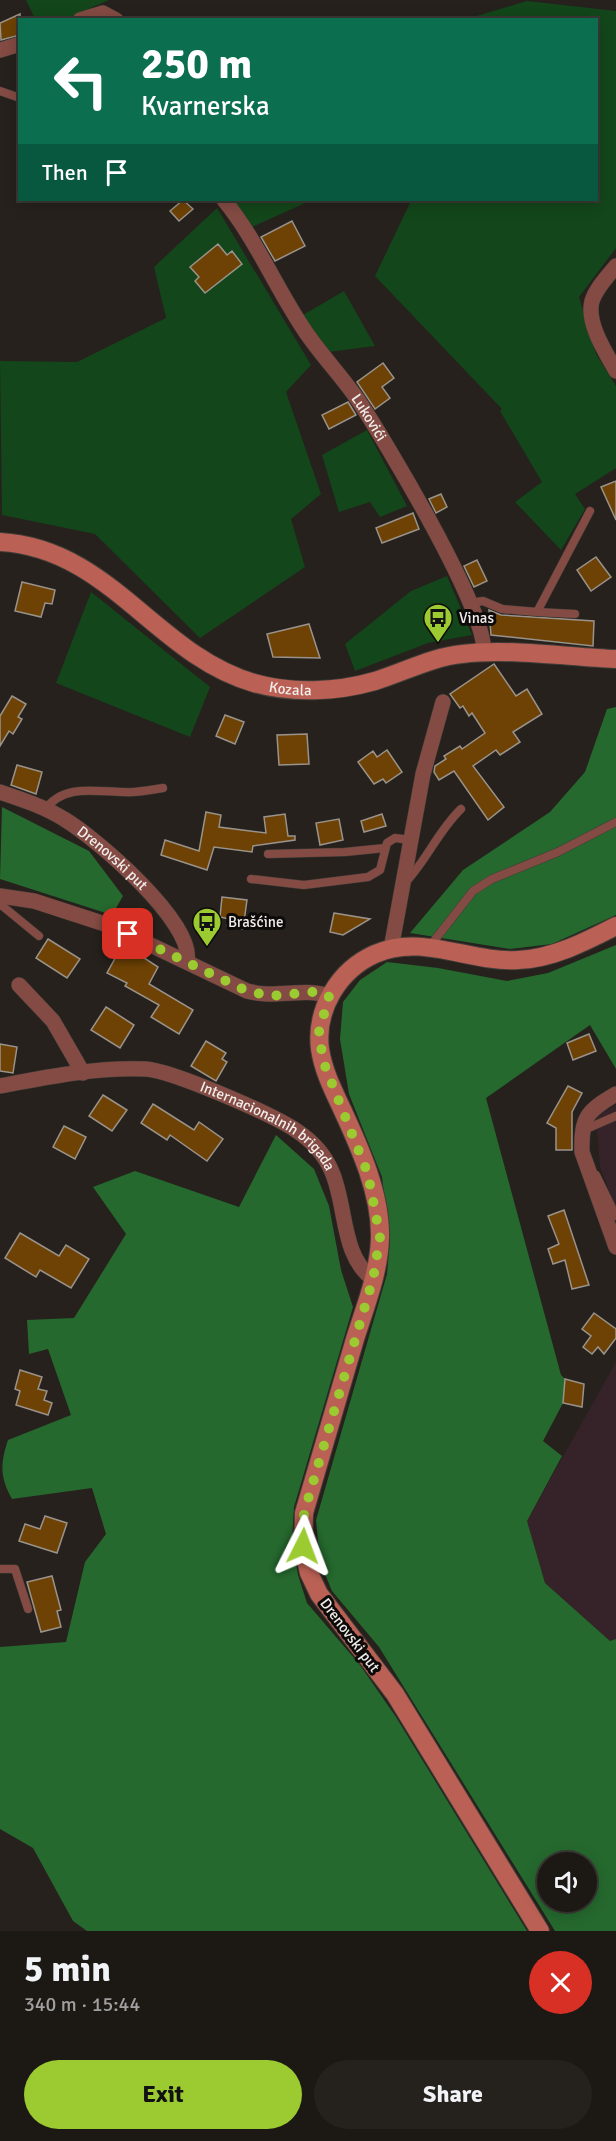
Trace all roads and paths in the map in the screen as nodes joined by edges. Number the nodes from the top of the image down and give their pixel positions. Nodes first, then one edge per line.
1 (87, 18) edge
2 (113, 18) edge
3 (18, 45) edge
4 (0, 50) edge
5 (0, 91) edge
6 (18, 97) edge
7 (225, 201) edge
8 (616, 266) edge
9 (616, 371) edge
10 (590, 511) dead end
11 (0, 542) edge
12 (470, 603) junction
13 (537, 612) junction
14 (575, 614) dead end
15 (483, 652) junction
16 (616, 659) edge
17 (443, 702) dead end
18 (163, 788) dead end
19 (0, 792) edge
20 (45, 810) junction
21 (461, 810) dead end
22 (616, 822) edge
23 (410, 840) junction
24 (385, 848) junction
25 (268, 854) dead end
26 (251, 879) dead end
27 (400, 888) junction
28 (0, 896) edge
29 (0, 903) edge
30 (616, 926) edge
31 (39, 936) dead end
32 (429, 947) junction
33 (391, 948) junction
34 (187, 961) junction
35 (19, 985) dead end
36 (329, 996) junction
37 (82, 1072) junction
38 (0, 1086) edge
39 (616, 1094) edge
40 (616, 1116) edge
41 (582, 1130) junction
42 (588, 1170) junction
43 (616, 1216) edge
44 (616, 1247) edge
45 (373, 1279) junction
46 (0, 1569) edge
47 (28, 1609) dead end
48 (540, 1931) edge

1 - 2 street
3 - 4 street
5 - 6 lane
7 - 12 street, Lukovići
8 - 9 street
10 - 13 lane
11 - 15 main road, Kozala
12 - 13 lane
12 - 15 street, Lukovići
13 - 14 lane
15 - 16 main road, Kozala
17 - 23 street
18 - 20 lane
19 - 20 street, Drenovski put
20 - 34 street, Drenovski put
21 - 27 lane
22 - 32 lane
23 - 24 lane
23 - 27 street
24 - 25 lane
24 - 26 lane
27 - 33 street
28 - 34 street
29 - 31 lane
30 - 32 main road
32 - 33 main road
33 - 36 main road
34 - 36 street
35 - 37 street
36 - 45 main road, Drenovski put
37 - 38 street, Internacionalnih brigada
37 - 45 street, Internacionalnih brigada
39 - 41 street
40 - 41 lane
41 - 42 street
42 - 43 lane
42 - 44 street
45 - 48 main road, Drenovski put
46 - 47 lane

